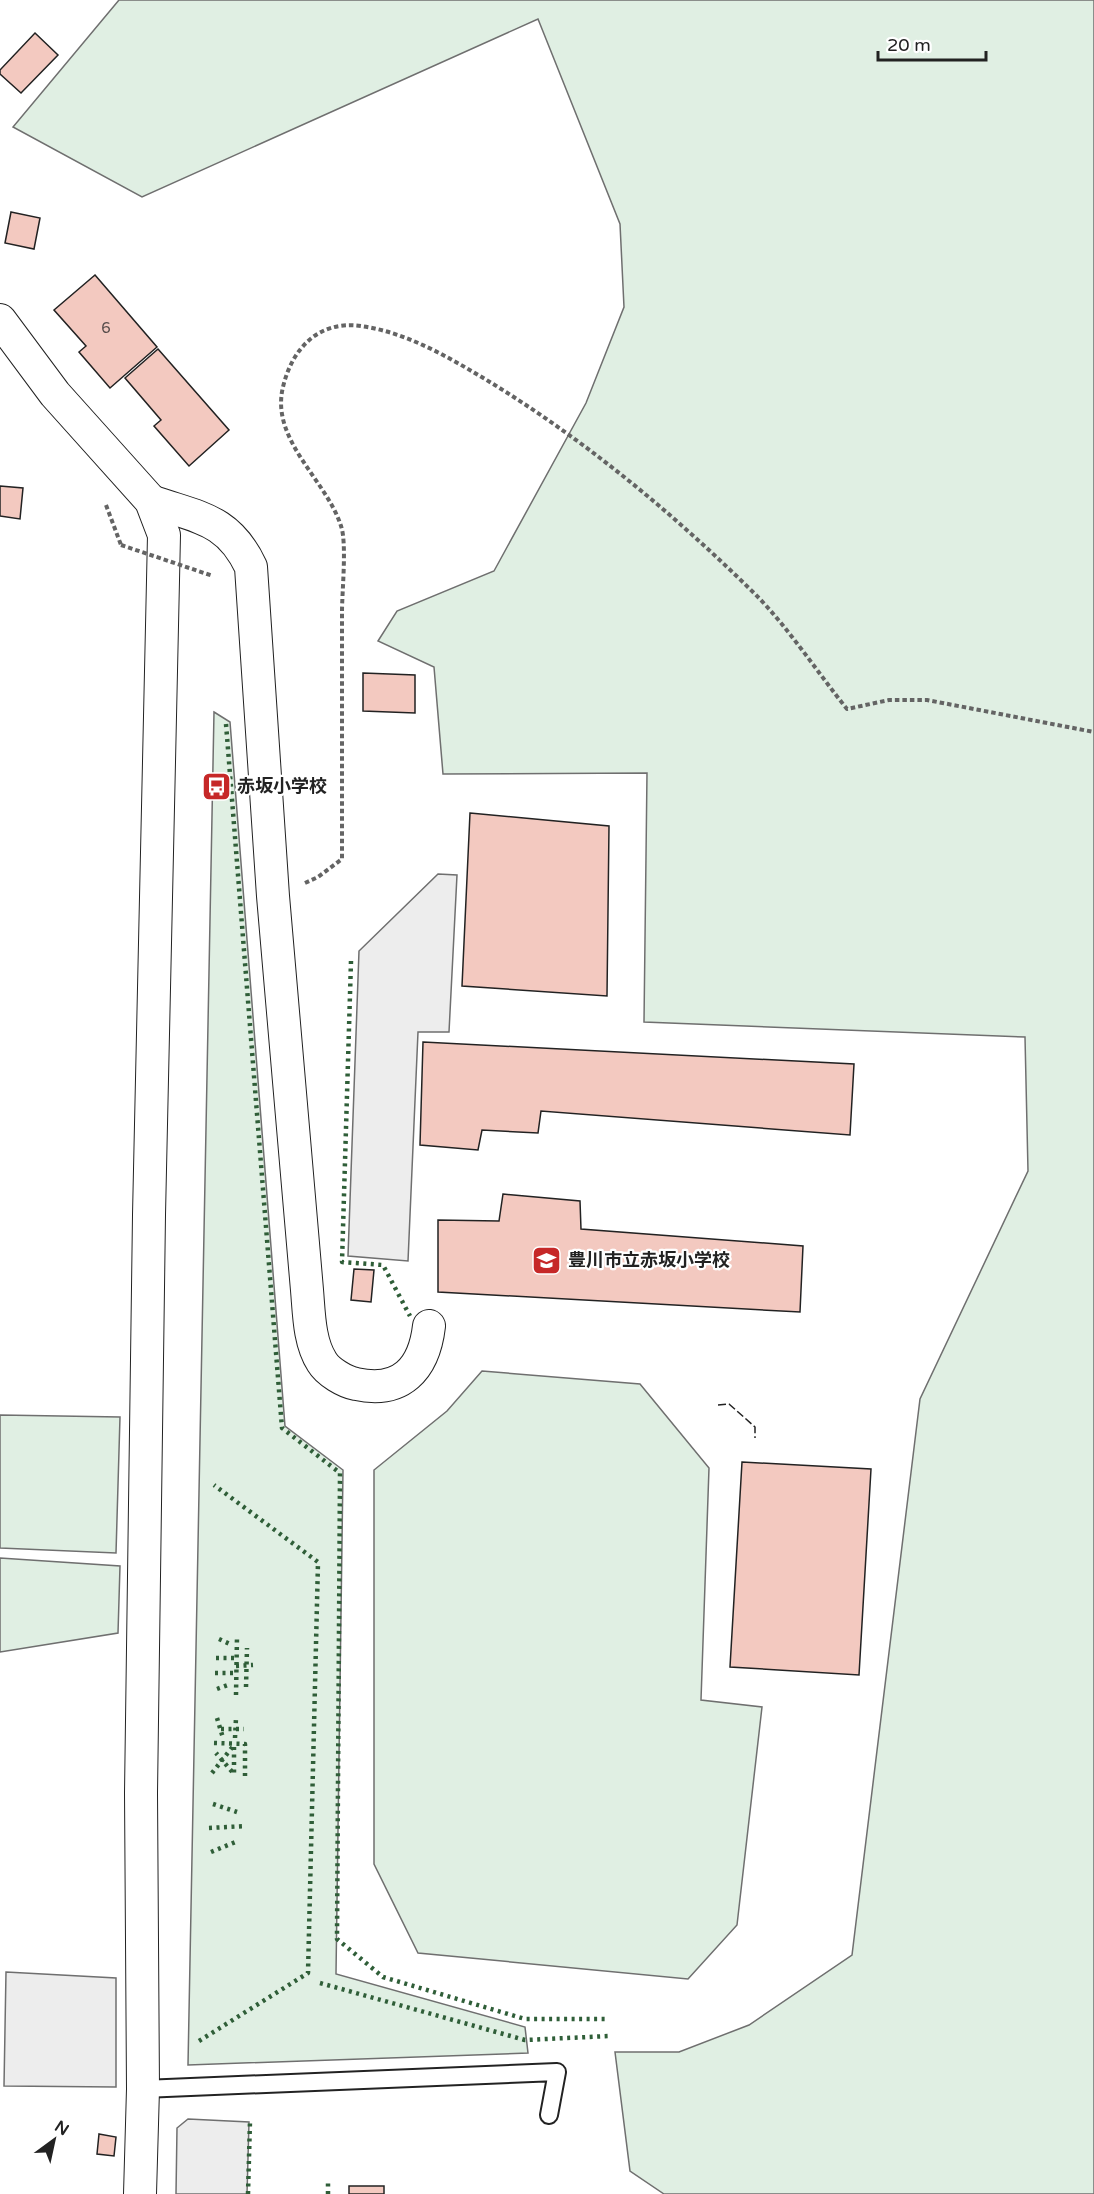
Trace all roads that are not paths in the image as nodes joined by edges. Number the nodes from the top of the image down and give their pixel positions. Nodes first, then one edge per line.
1 (0, 320) edge
2 (151, 501) junction
3 (429, 1326) dead end
4 (143, 2089) junction
5 (549, 2115) dead end
6 (140, 2194) edge

1 - 2 street
2 - 3 street
2 - 4 street
4 - 5 lane
4 - 6 street

